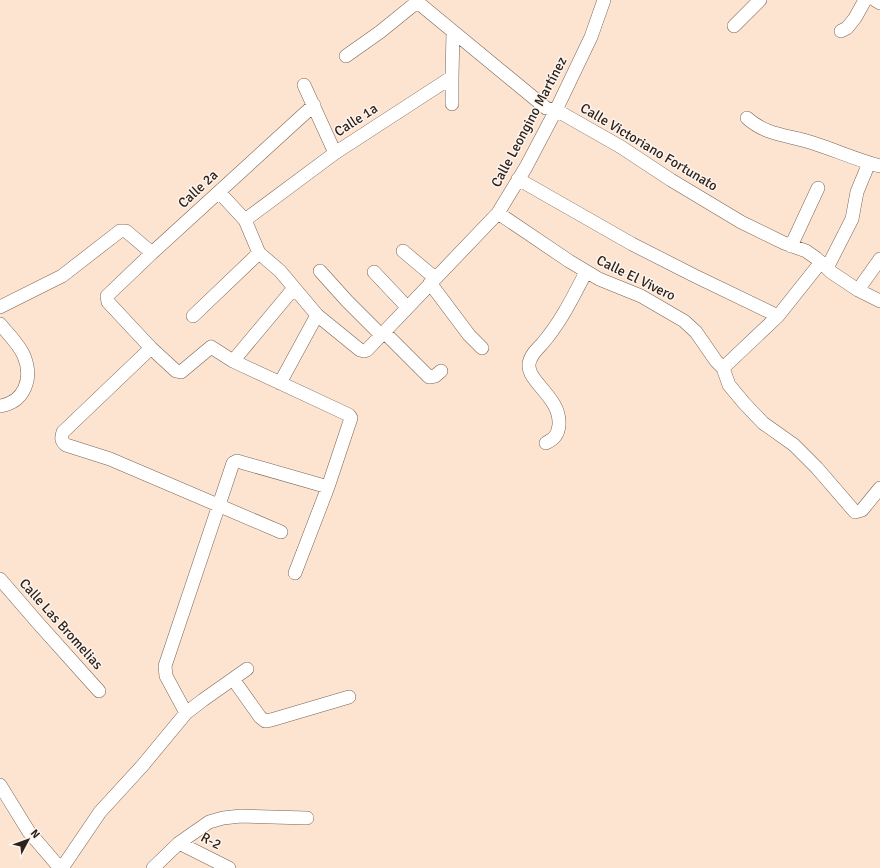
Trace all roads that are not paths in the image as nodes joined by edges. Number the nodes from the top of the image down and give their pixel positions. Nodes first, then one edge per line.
1 (604, 0) edge
2 (760, 0) edge
3 (865, 0) edge
4 (875, 0) edge
5 (416, 1) edge
6 (880, 3) edge
7 (734, 26) dead end
8 (841, 30) dead end
9 (453, 32) junction
10 (346, 56) dead end
11 (452, 77) junction
12 (304, 85) dead end
13 (452, 104) dead end
14 (314, 105) junction
15 (556, 110) junction
16 (747, 118) dead end
17 (335, 153) junction
18 (875, 165) edge
19 (518, 179) junction
20 (818, 188) dead end
21 (219, 192) junction
22 (498, 213) junction
23 (245, 220) junction
24 (791, 246) junction
25 (403, 251) dead end
26 (152, 253) junction
27 (259, 253) junction
28 (880, 259) edge
29 (824, 265) junction
30 (320, 271) dead end
31 (374, 272) dead end
32 (586, 272) junction
33 (433, 281) junction
34 (294, 288) junction
35 (858, 290) junction
36 (880, 301) edge
37 (0, 307) edge
38 (408, 307) junction
39 (317, 315) junction
40 (193, 316) dead end
41 (778, 316) junction
42 (0, 324) edge
43 (382, 333) junction
44 (151, 348) junction
45 (482, 348) dead end
46 (233, 361) junction
47 (723, 368) junction
48 (441, 371) dead end
49 (280, 383) junction
50 (0, 406) edge
51 (546, 444) dead end
52 (328, 487) junction
53 (880, 488) edge
54 (219, 506) junction
55 (281, 532) dead end
56 (295, 573) dead end
57 (0, 579) edge
58 (247, 669) dead end
59 (233, 679) junction
60 (99, 691) dead end
61 (349, 697) dead end
62 (186, 713) junction
63 (0, 785) edge
64 (307, 818) dead end
65 (179, 843) junction
66 (61, 868) edge
67 (153, 868) edge
68 (229, 868) edge

1 - 15 street, Calle Leongino Martínez
2 - 7 street
3 - 8 street
4 - 6 street
5 - 9 street, Calle Victoriano Fortunato
5 - 10 street
9 - 11 street
9 - 15 street, Calle Victoriano Fortunato
11 - 13 street
11 - 17 street, Calle 1a
12 - 14 street
14 - 17 street
14 - 21 street, Calle 2a
15 - 19 street, Calle Leongino Martínez
15 - 24 street, Calle Victoriano Fortunato
16 - 18 street
17 - 23 street, Calle 1a
18 - 29 street
19 - 22 street, Calle Leongino Martínez
19 - 41 street
20 - 24 street
21 - 23 street
21 - 26 street, Calle 2a
22 - 32 street, Calle El Vivero
22 - 33 street, Calle Leongino Martínez
23 - 27 street
24 - 29 street, Calle Victoriano Fortunato
25 - 33 street
26 - 37 street
26 - 44 street, Calle 2a
27 - 34 street
27 - 40 street
28 - 35 street
29 - 35 street, Calle Victoriano Fortunato
29 - 41 street
30 - 43 street
31 - 38 street
32 - 47 street, Calle El Vivero
32 - 51 street
33 - 38 street, Calle Leongino Martínez
33 - 45 street
34 - 39 street
34 - 46 street
35 - 36 street, Calle Victoriano Fortunato
38 - 43 street, Calle Leongino Martínez
39 - 43 street, Calle Leongino Martínez
39 - 49 street
41 - 47 street
42 - 50 street
43 - 48 street
44 - 46 street
44 - 54 street
46 - 49 street
47 - 53 street, Calle El Vivero
49 - 52 street
52 - 54 street
52 - 56 street
54 - 55 street
54 - 62 street
57 - 60 street, Calle Las Bromelias
58 - 59 street
59 - 61 street
59 - 62 street
62 - 66 street
63 - 66 street
64 - 65 street
65 - 67 street
65 - 68 street, R-2

